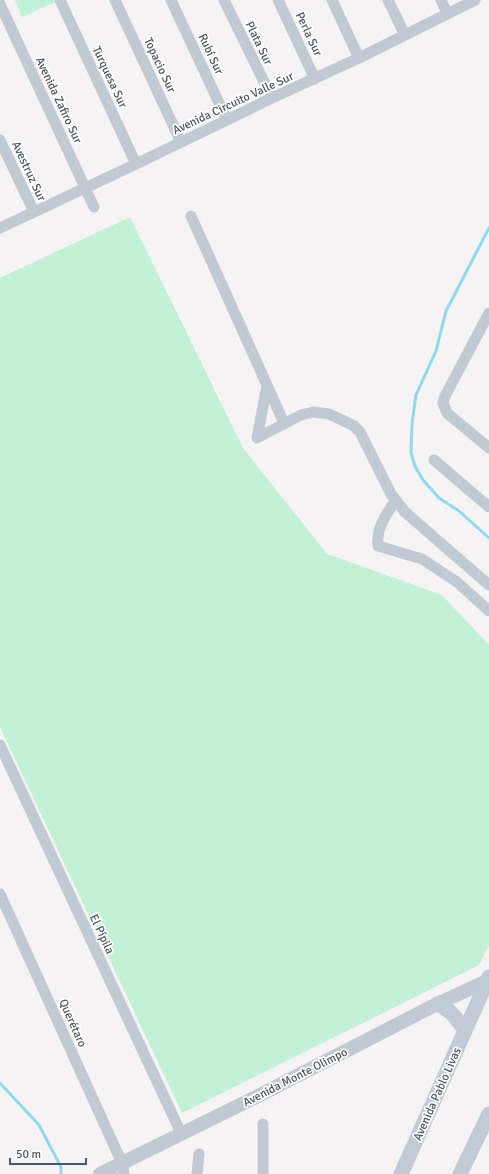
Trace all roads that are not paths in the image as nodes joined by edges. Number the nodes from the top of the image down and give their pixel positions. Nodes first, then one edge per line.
1 (60, 0) edge
2 (115, 0) edge
3 (171, 0) edge
4 (224, 0) edge
5 (278, 0) edge
6 (332, 0) edge
7 (388, 0) edge
8 (441, 0) edge
9 (475, 0) edge
10 (0, 4) edge
11 (447, 14) junction
12 (405, 35) junction
13 (359, 58) junction
14 (315, 79) junction
15 (272, 98) junction
16 (227, 120) junction
17 (0, 140) edge
18 (181, 142) junction
19 (136, 164) junction
20 (85, 189) junction
21 (94, 207) dead end
22 (34, 212) junction
23 (191, 216) dead end
24 (0, 228) edge
25 (489, 313) edge
26 (267, 385) junction
27 (284, 423) junction
28 (489, 448) edge
29 (434, 460) dead end
30 (396, 500) junction
31 (489, 507) edge
32 (489, 585) edge
33 (489, 611) edge
34 (0, 745) edge
35 (0, 894) edge
36 (488, 979) edge
37 (489, 998) edge
38 (437, 1004) junction
39 (472, 1013) junction
40 (465, 1030) junction
41 (489, 1102) edge
42 (487, 1119) edge
43 (263, 1124) dead end
44 (181, 1133) junction
45 (199, 1154) dead end
46 (123, 1168) edge
47 (100, 1174) edge
48 (197, 1174) edge
49 (263, 1174) edge
50 (401, 1174) edge
51 (460, 1174) edge

1 - 19 street, Turquesa Sur
2 - 18 street, Topacio Sur
3 - 16 street, Rubí Sur
4 - 15 street, Plata Sur
5 - 14 street, Perla Sur
6 - 13 street
7 - 12 street
8 - 11 street
9 - 11 street, Avenida Circuito Valle Sur
10 - 20 street, Avenida Zafiro Sur
11 - 12 street, Avenida Circuito Valle Sur
12 - 13 street, Avenida Circuito Valle Sur
13 - 14 street, Avenida Circuito Valle Sur
14 - 15 street, Avenida Circuito Valle Sur
15 - 16 street, Avenida Circuito Valle Sur
16 - 18 street, Avenida Circuito Valle Sur
17 - 22 street, Avestruz Sur
18 - 19 street, Avenida Circuito Valle Sur
19 - 20 street, Avenida Circuito Valle Sur
20 - 21 street, Avenida Zafiro Sur
20 - 22 street, Avenida Circuito Valle Sur
22 - 24 street, Avenida Circuito Valle Sur
23 - 26 street
25 - 28 street
26 - 27 street
26 - 27 street
27 - 30 street
29 - 31 street
30 - 32 street
30 - 33 street
34 - 44 street, El Pípila
35 - 46 street, Querétaro
36 - 38 street, Avenida Monte Olimpo
36 - 39 main road, Avenida Pablo Livas
37 - 39 main road
38 - 40 main road
38 - 44 street, Avenida Monte Olimpo
39 - 40 main road, Avenida Pablo Livas
40 - 50 main road, Avenida Pablo Livas
41 - 42 main road
42 - 51 main road
43 - 49 street
44 - 46 street, Avenida Monte Olimpo
45 - 48 street
46 - 47 street, Avenida Monte Olimpo

